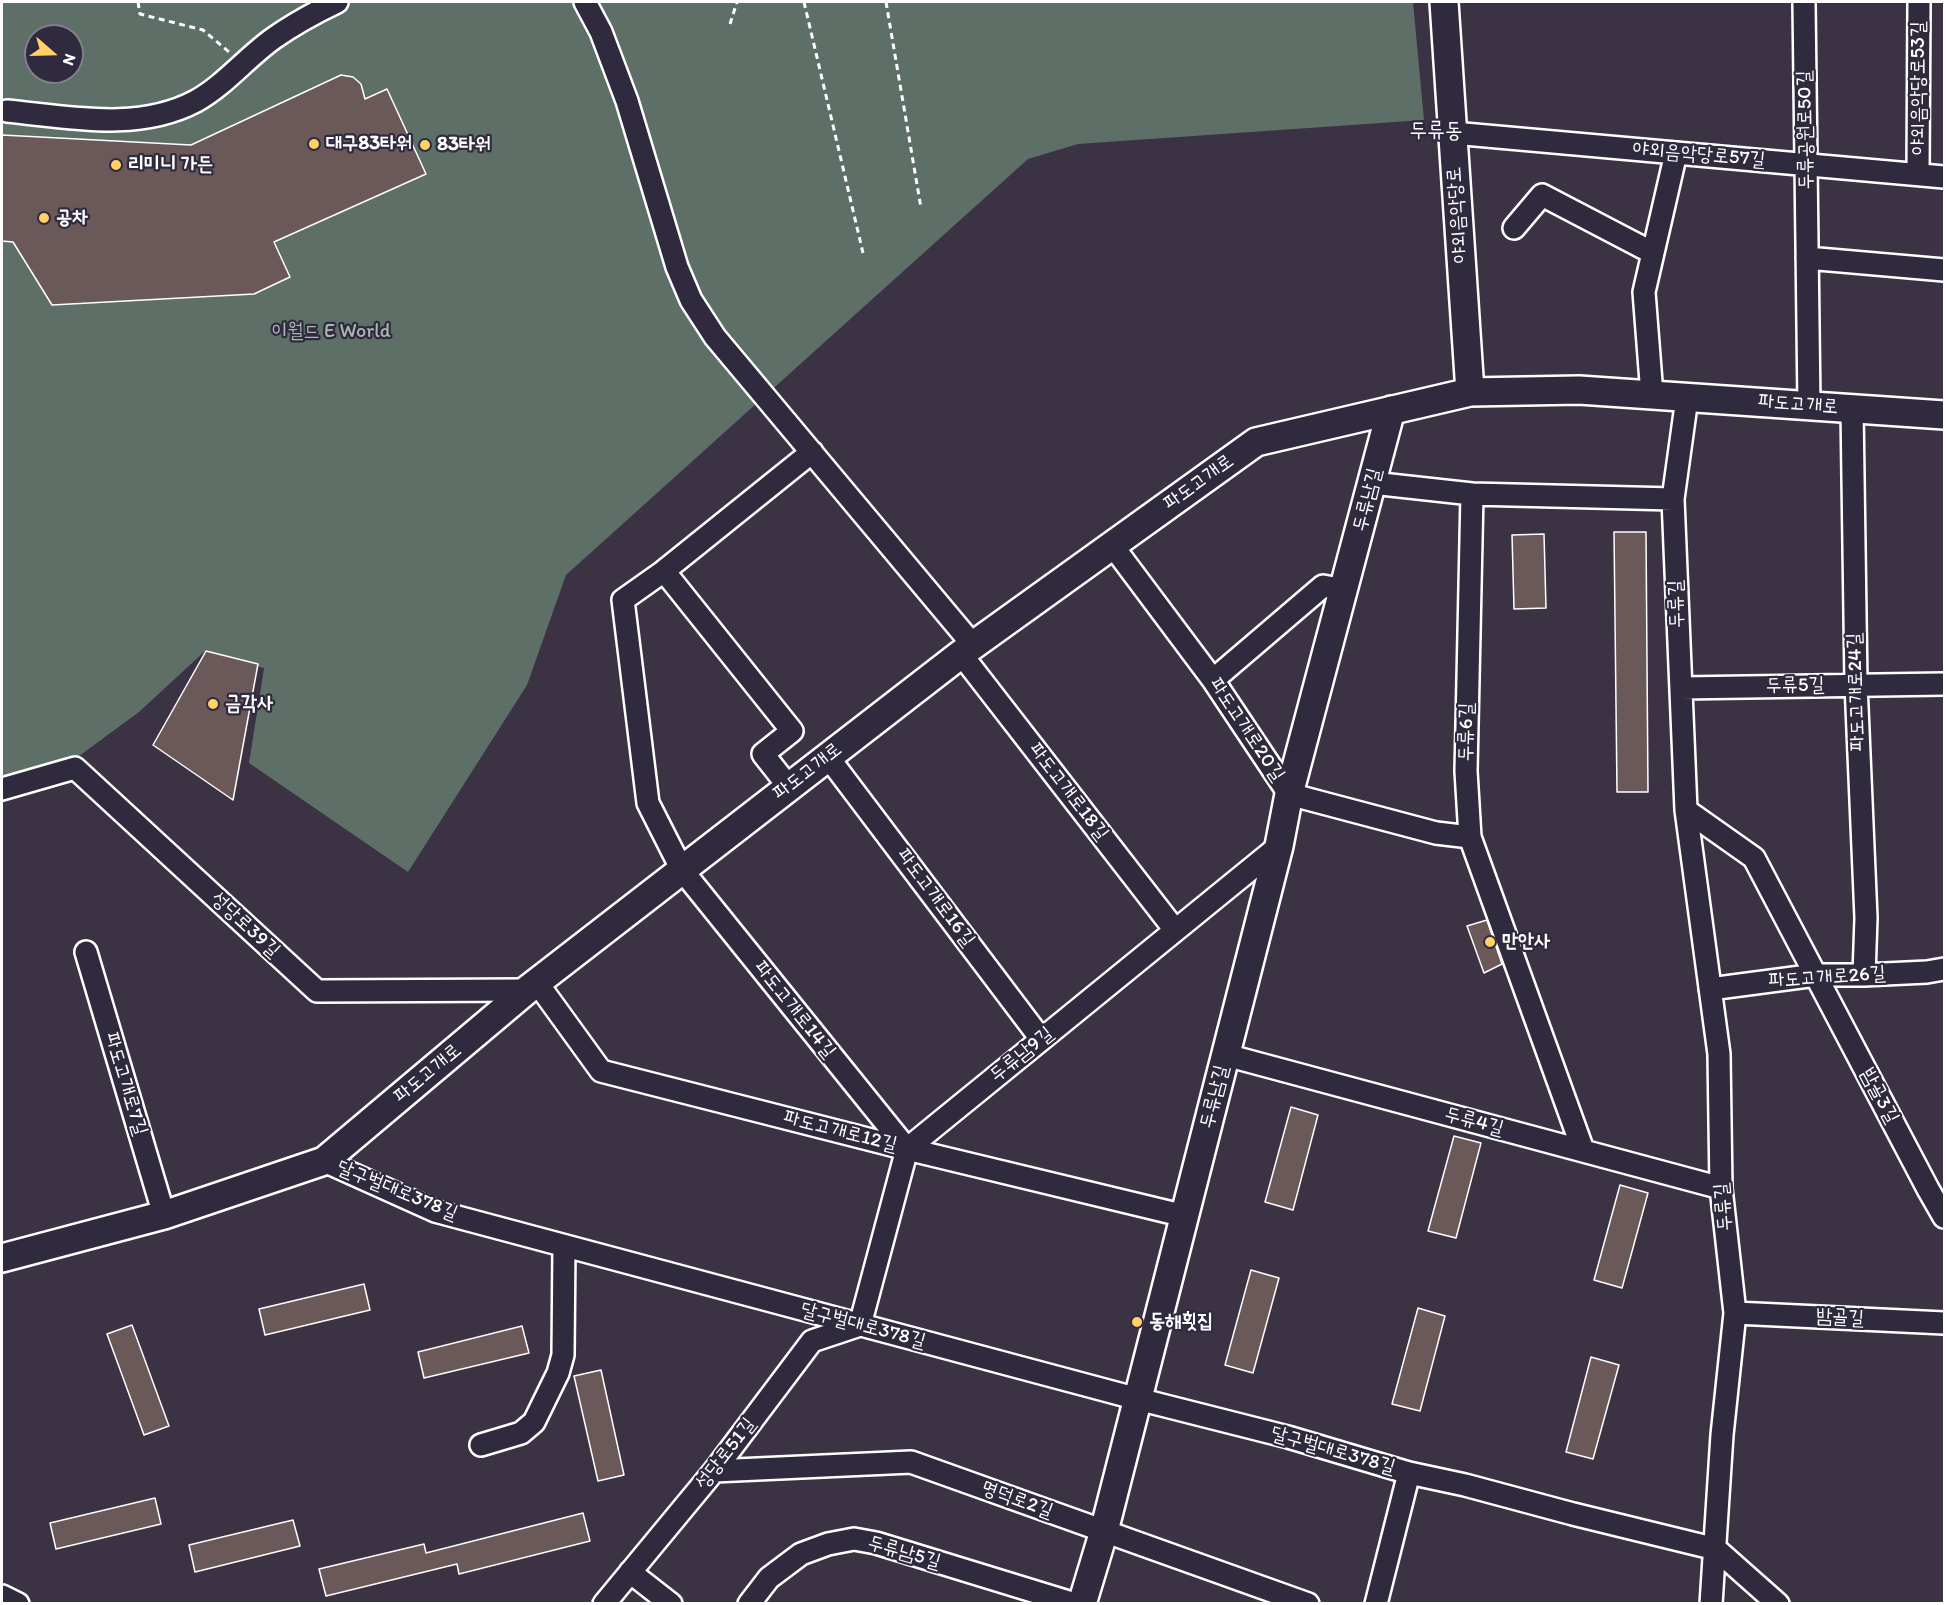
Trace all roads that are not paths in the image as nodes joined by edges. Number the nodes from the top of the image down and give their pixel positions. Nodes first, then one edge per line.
1 (337, 2) edge
2 (585, 2) edge
3 (1444, 2) edge
4 (1804, 2) edge
5 (1919, 2) edge
6 (7, 111) dead end
7 (1453, 133) junction
8 (1676, 153) junction
9 (1806, 164) junction
10 (1918, 174) junction
11 (1944, 177) edge
12 (1514, 228) dead end
13 (1653, 253) junction
14 (1808, 258) junction
15 (1944, 270) edge
16 (1470, 392) junction
17 (1652, 395) junction
18 (1687, 398) junction
19 (1809, 406) junction
20 (1852, 409) junction
21 (1391, 410) junction
22 (1944, 416) edge
23 (812, 452) junction
24 (1372, 483) junction
25 (1472, 494) junction
26 (1673, 499) junction
27 (1112, 545) junction
28 (664, 571) junction
29 (1345, 590) junction
30 (967, 649) junction
31 (1213, 680) junction
32 (1856, 684) junction
33 (1944, 684) edge
34 (1681, 688) junction
35 (828, 757) junction
36 (789, 787) junction
37 (2, 789) edge
38 (1290, 794) junction
39 (1686, 810) junction
40 (1470, 837) junction
41 (1279, 846) junction
42 (682, 870) junction
43 (1175, 930) junction
44 (86, 952) dead end
45 (1944, 969) edge
46 (1816, 975) junction
47 (1864, 975) junction
48 (532, 987) junction
49 (1710, 989) junction
50 (1041, 1039) junction
51 (1226, 1055) junction
52 (907, 1149) junction
53 (1583, 1150) junction
54 (324, 1161) junction
55 (1721, 1188) junction
56 (164, 1215) junction
57 (1185, 1216) junction
58 (1944, 1216) edge
59 (564, 1246) junction
60 (2, 1258) edge
61 (1735, 1313) junction
62 (1944, 1323) edge
63 (860, 1325) junction
64 (1138, 1399) junction
65 (481, 1445) dead end
66 (714, 1471) junction
67 (1409, 1473) junction
68 (1104, 1531) junction
69 (1716, 1549) junction
70 (630, 1572) junction
71 (2, 1596) edge
72 (18, 1604) edge
73 (604, 1604) edge
74 (671, 1604) edge
75 (750, 1604) edge
76 (1075, 1604) edge
77 (1082, 1604) edge
78 (1308, 1604) edge
79 (1376, 1604) edge
80 (1711, 1604) edge
81 (1778, 1604) edge

1 - 6 street
2 - 23 street, 파도고개로18길
3 - 7 street, 야외음악당로
4 - 9 street, 두류공원로50길
5 - 10 street, 야외음악당로53길
7 - 8 street, 야외음악당로57길
7 - 16 street, 야외음악당로
8 - 9 street, 야외음악당로57길
8 - 13 street
9 - 10 street, 야외음악당로57길
9 - 14 street, 두류공원로50길
10 - 11 street, 야외음악당로57길
12 - 13 street
13 - 17 street
14 - 15 street
14 - 19 street, 두류공원로50길
16 - 17 street, 파도고개로
16 - 21 street, 파도고개로
17 - 18 street, 파도고개로
18 - 19 street, 파도고개로
18 - 26 street, 두류길
19 - 20 street, 파도고개로
20 - 22 street, 파도고개로
20 - 32 street, 파도고개로24길
21 - 24 street, 두류남길
21 - 27 street, 파도고개로
23 - 28 street
23 - 30 street, 파도고개로18길
24 - 25 street
24 - 29 street, 두류남길
25 - 26 street
25 - 40 street, 두류6길
26 - 34 street, 두류길
27 - 30 street, 파도고개로
27 - 31 street, 파도고개로20길
28 - 36 street
28 - 42 street, 파도고개로14길
29 - 31 street
29 - 38 street, 두류남길
30 - 35 street, 파도고개로
30 - 43 street, 파도고개로18길
31 - 38 street, 파도고개로20길
32 - 33 street, 두류5길
32 - 34 street, 두류5길
32 - 47 street, 파도고개로24길
34 - 39 street, 두류길
35 - 36 street, 파도고개로
35 - 50 street, 파도고개로16길
36 - 42 street, 파도고개로
37 - 48 street, 성당로39길
38 - 40 street, 파도고개로20길
38 - 41 street, 두류남길
39 - 46 street
39 - 49 street, 두류길
40 - 53 street, 두류6길
41 - 43 street, 두류남9길
41 - 51 street, 두류남길
42 - 48 street, 파도고개로
42 - 52 street, 파도고개로14길
43 - 50 street, 두류남9길
44 - 56 street, 파도고개로7길
45 - 47 street, 파도고개로26길
46 - 47 street, 파도고개로26길
46 - 49 street, 파도고개로26길
46 - 58 street, 밤골3길
48 - 52 street, 파도고개로12길
48 - 54 street, 파도고개로
49 - 55 street, 두류길
50 - 52 street, 두류남9길
51 - 53 street, 두류4길
51 - 57 street, 두류남길
52 - 57 street, 파도고개로12길
52 - 63 street
53 - 55 street, 두류4길
54 - 56 street, 파도고개로
54 - 59 street, 달구벌대로378길
55 - 61 street, 두류길
56 - 60 street, 파도고개로
57 - 64 street, 두류남길
59 - 63 street, 달구벌대로378길
59 - 65 street
61 - 62 street, 밤골길
61 - 69 street, 두류길
63 - 64 street, 달구벌대로378길
63 - 66 street, 성당로51길
64 - 67 street, 달구벌대로378길
64 - 68 street, 두류남길
66 - 68 street, 명덕로2길
66 - 70 street, 성당로51길
67 - 69 street, 달구벌대로378길
67 - 79 street, 달구벌대로378길
68 - 77 street, 두류남길
68 - 78 street, 명덕로2길
69 - 80 street, 두류길
69 - 81 street, 달구벌대로378길
70 - 73 street, 성당로51길
70 - 74 street
71 - 72 street
75 - 76 street, 두류남5길

